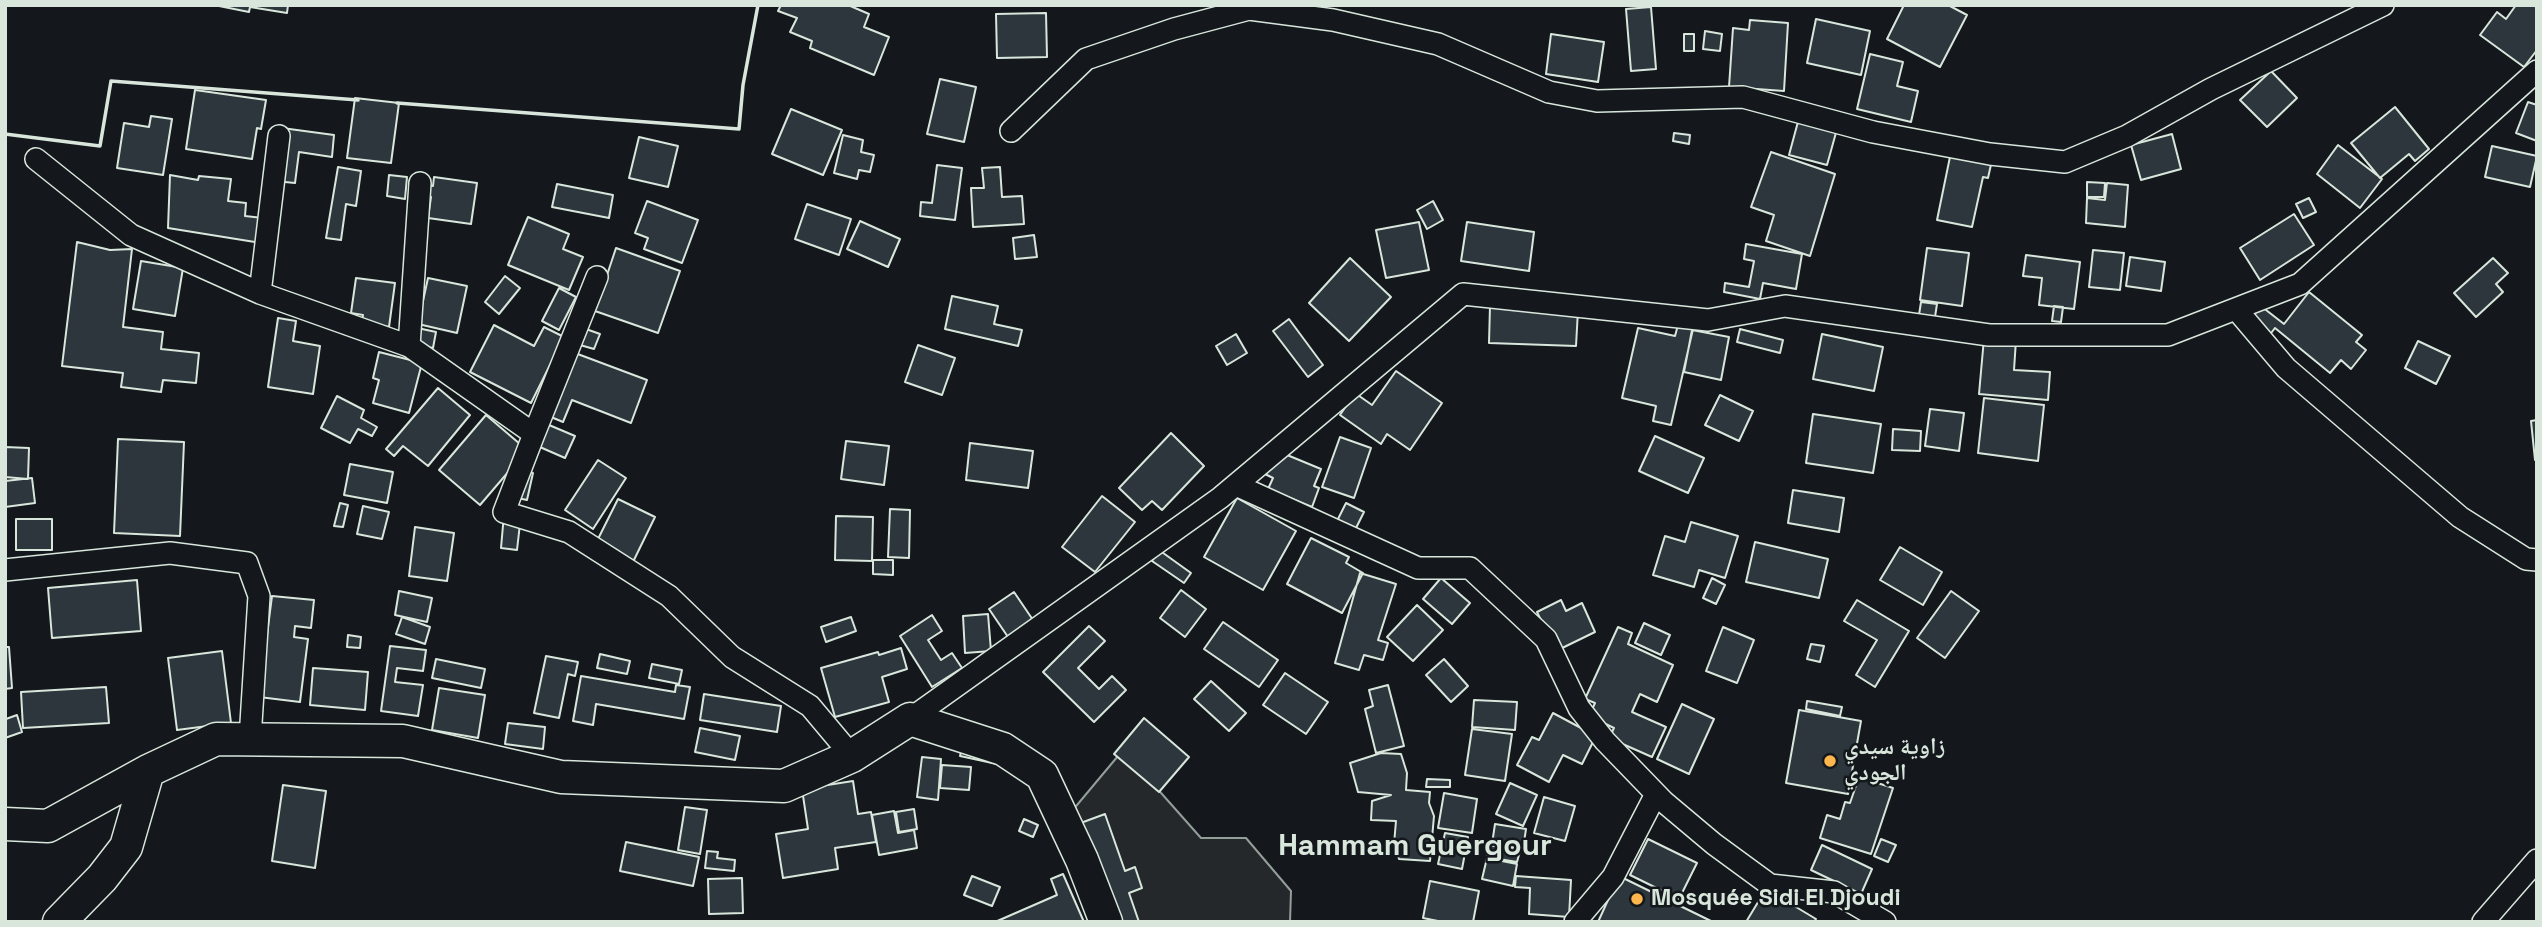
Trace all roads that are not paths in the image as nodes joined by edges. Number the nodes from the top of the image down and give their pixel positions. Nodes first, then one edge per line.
1 (2383, 5) edge
2 (2351, 13) edge
3 (2537, 71) edge
4 (1011, 131) dead end
5 (279, 136) dead end
6 (36, 159) dead end
7 (420, 183) dead end
8 (597, 277) dead end
9 (260, 293) junction
10 (2236, 309) junction
11 (409, 346) junction
12 (534, 433) junction
13 (1236, 485) junction
14 (2537, 560) edge
15 (5, 570) edge
16 (910, 719) junction
17 (250, 739) junction
18 (852, 756) junction
19 (148, 771) junction
20 (1656, 794) junction
21 (5, 824) edge
22 (2537, 860) edge
23 (59, 922) edge
24 (1106, 922) edge
25 (1575, 922) edge
26 (1885, 922) edge
27 (2483, 922) edge

1 - 2 street
2 - 4 street
3 - 10 street
5 - 9 street
6 - 9 street
7 - 11 street
8 - 12 street
9 - 11 street
10 - 13 street
10 - 14 street
11 - 12 street
12 - 18 street
13 - 16 street
13 - 20 street
15 - 17 street
16 - 18 street
16 - 24 street
17 - 18 street
17 - 19 street
19 - 21 street
19 - 23 street
20 - 25 street
20 - 26 street
22 - 27 street

